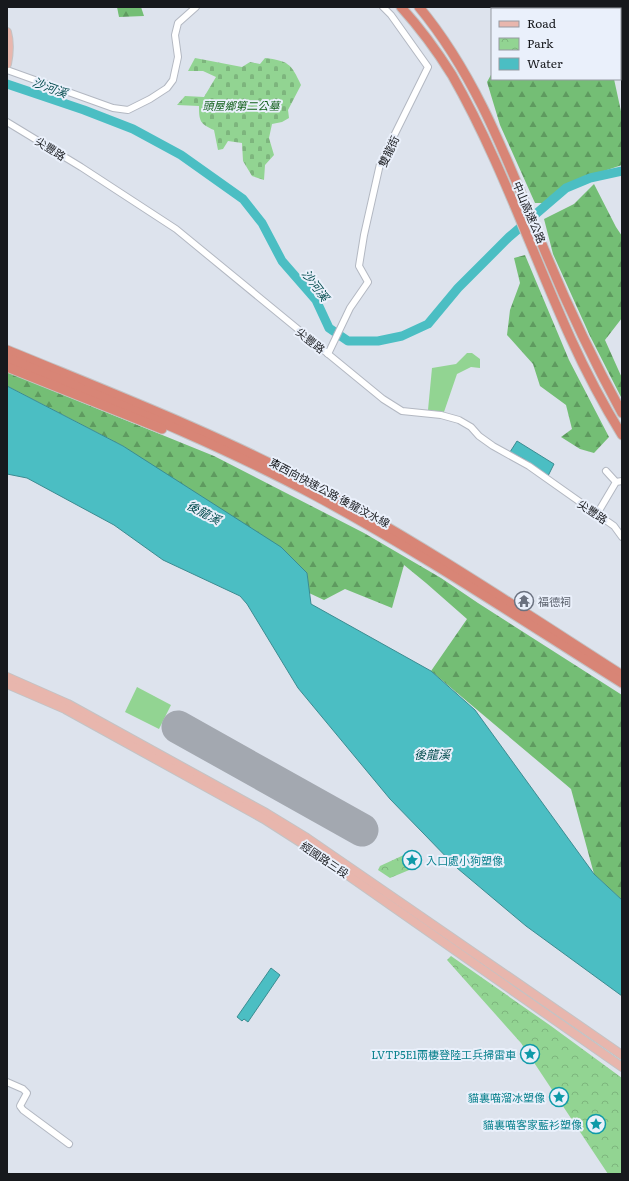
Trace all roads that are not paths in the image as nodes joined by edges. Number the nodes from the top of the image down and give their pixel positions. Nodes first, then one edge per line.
1 (196, 7) edge
2 (383, 7) edge
3 (419, 7) edge
4 (396, 11) edge
5 (7, 32) edge
6 (7, 64) edge
7 (7, 70) edge
8 (7, 122) edge
9 (7, 344) edge
10 (7, 350) edge
11 (328, 354) junction
12 (7, 358) edge
13 (7, 368) edge
14 (622, 413) edge
15 (196, 428) junction
16 (622, 435) edge
17 (236, 456) junction
18 (606, 471) dead end
19 (619, 482) edge
20 (597, 514) junction
21 (622, 536) edge
22 (622, 675) edge
23 (7, 677) edge
24 (622, 683) edge
25 (7, 684) edge
26 (622, 1055) edge
27 (622, 1067) edge
28 (7, 1082) edge
29 (69, 1144) dead end

1 - 7 street
2 - 4 street, 雙龍街
3 - 14 highway, 中山高速公路
4 - 11 street, 雙龍街
4 - 16 highway, 中山高速公路
5 - 6 main road
8 - 11 street, 尖豐路
9 - 15 highway
10 - 15 highway, 東西向快速公路 後龍汶水線
11 - 20 street, 尖豐路
12 - 17 highway, 東西向快速公路 後龍汶水線
13 - 17 highway
15 - 22 highway, 東西向快速公路 後龍汶水線
17 - 24 highway, 東西向快速公路 後龍汶水線
18 - 19 street
19 - 20 street
20 - 21 street, 尖豐路
23 - 26 main road, 經國路三段
25 - 27 main road, 經國路三段
28 - 29 street

